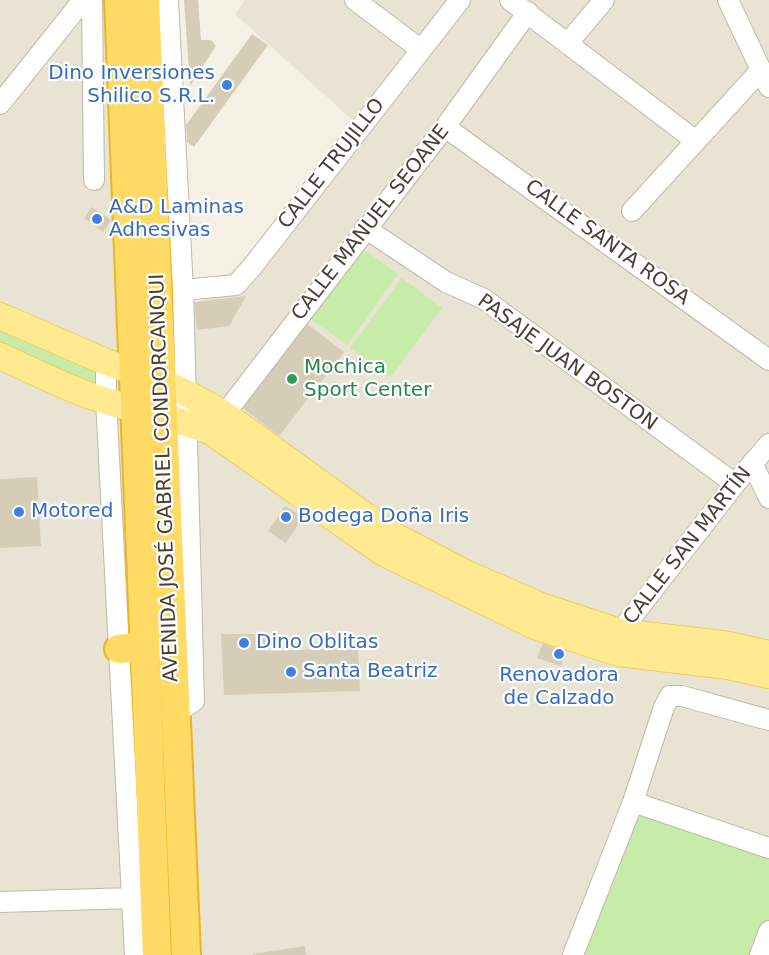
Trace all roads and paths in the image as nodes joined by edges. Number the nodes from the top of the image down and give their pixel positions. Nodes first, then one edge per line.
1 (83, 0) edge
2 (92, 0) edge
3 (119, 0) edge
4 (355, 0) edge
5 (460, 0) edge
6 (510, 0) edge
7 (604, 0) edge
8 (728, 0) edge
9 (157, 6) edge
10 (528, 12) junction
11 (568, 43) junction
12 (420, 49) junction
13 (765, 79) edge
14 (0, 104) edge
15 (445, 127) junction
16 (696, 141) junction
17 (165, 166) junction
18 (94, 180) dead end
19 (632, 212) dead end
20 (365, 228) junction
21 (183, 290) junction
22 (0, 316) edge
23 (0, 356) edge
24 (769, 360) edge
25 (106, 362) junction
26 (134, 373) junction
27 (174, 387) junction
28 (106, 400) junction
29 (135, 410) junction
30 (175, 420) junction
31 (218, 423) junction
32 (769, 444) edge
33 (752, 464) junction
34 (735, 484) junction
35 (769, 498) edge
36 (617, 642) junction
37 (132, 648) junction
38 (769, 654) edge
39 (769, 675) edge
40 (769, 720) edge
41 (633, 802) junction
42 (141, 848) junction
43 (769, 848) edge
44 (131, 898) junction
45 (0, 902) edge
46 (769, 931) edge
47 (135, 955) edge
48 (157, 955) edge
49 (186, 955) edge
50 (573, 955) edge
51 (760, 955) edge

1 - 14 street
2 - 18 street
3 - 26 highway, AVENIDA JOSÉ GABRIEL CONDORCANQUI
4 - 12 street
5 - 12 street, CALLE TRUJILLO
6 - 10 street
7 - 11 street
8 - 13 street
9 - 17 highway, AVENIDA JOSÉ GABRIEL CONDORCANQUI
10 - 11 street
10 - 15 street, CALLE MANUEL SEOANE
11 - 16 street
12 - 21 street, CALLE TRUJILLO
13 - 16 street
15 - 20 street, CALLE MANUEL SEOANE
15 - 24 street, CALLE SANTA ROSA
16 - 19 street
17 - 21 street
17 - 27 highway, AVENIDA JOSÉ GABRIEL CONDORCANQUI
20 - 31 street, CALLE MANUEL SEOANE
20 - 34 street, PASAJE JUAN BOSTON
21 - 27 street
22 - 25 main road
23 - 28 main road
25 - 26 main road
25 - 28 street
26 - 27 main road
26 - 29 highway, AVENIDA JOSÉ GABRIEL CONDORCANQUI
27 - 30 highway, AVENIDA JOSÉ GABRIEL CONDORCANQUI
27 - 31 main road
28 - 29 main road
28 - 37 street
29 - 30 main road
29 - 37 highway, AVENIDA JOSÉ GABRIEL CONDORCANQUI
30 - 31 main road
30 - 49 highway, AVENIDA JOSÉ GABRIEL CONDORCANQUI
31 - 36 main road
32 - 33 street, CALLE SAN MARTÍN
33 - 34 street, CALLE SAN MARTÍN
33 - 35 street
34 - 36 street, CALLE SAN MARTÍN
36 - 38 main road
36 - 39 main road
37 - 42 highway, AVENIDA JOSÉ GABRIEL CONDORCANQUI
40 - 41 street
41 - 43 street
41 - 50 street
42 - 44 street
42 - 48 highway, AVENIDA JOSÉ GABRIEL CONDORCANQUI
44 - 45 street
44 - 47 street
46 - 51 street

